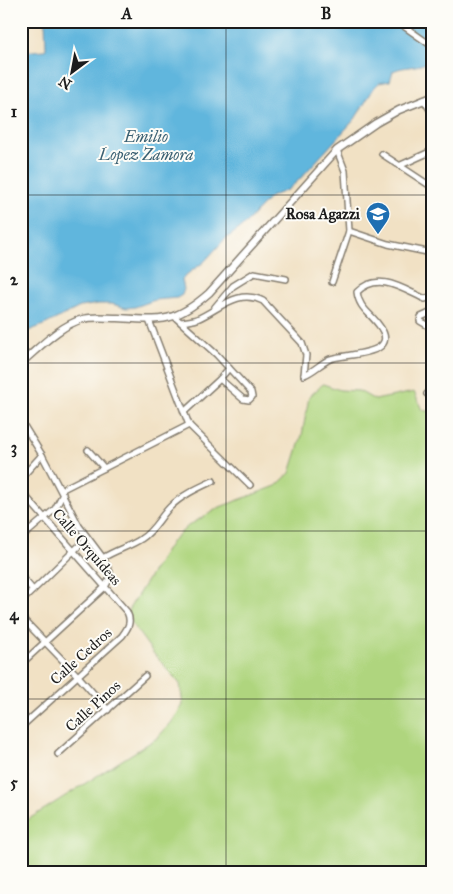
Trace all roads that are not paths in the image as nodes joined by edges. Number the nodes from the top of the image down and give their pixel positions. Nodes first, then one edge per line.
1 (405, 27) dead end
2 (432, 46) edge
3 (432, 97) edge
4 (424, 100) junction
5 (432, 113) edge
6 (337, 150) junction
7 (432, 151) edge
8 (382, 154) dead end
9 (401, 165) junction
10 (432, 187) edge
11 (349, 231) junction
12 (432, 253) edge
13 (286, 279) dead end
14 (332, 282) dead end
15 (432, 296) edge
16 (212, 310) junction
17 (432, 312) edge
18 (175, 316) junction
19 (149, 320) junction
20 (181, 322) junction
21 (432, 328) edge
22 (21, 363) edge
23 (229, 368) junction
24 (220, 379) junction
25 (184, 412) junction
26 (21, 421) edge
27 (189, 425) junction
28 (26, 429) junction
29 (21, 434) edge
30 (88, 450) dead end
31 (42, 455) junction
32 (104, 468) junction
33 (21, 478) edge
34 (213, 481) dead end
35 (250, 485) dead end
36 (21, 491) edge
37 (62, 492) junction
38 (46, 518) junction
39 (21, 538) edge
40 (87, 538) junction
41 (74, 551) junction
42 (103, 558) junction
43 (21, 576) edge
44 (105, 586) junction
45 (33, 590) junction
46 (21, 602) edge
47 (21, 618) edge
48 (130, 621) joint
49 (45, 641) junction
50 (21, 664) edge
51 (78, 676) junction
52 (145, 676) dead end
53 (108, 710) junction
54 (21, 727) edge
55 (58, 754) dead end

1 - 2 street
3 - 4 street
4 - 5 street
4 - 6 street
6 - 11 street
6 - 18 street
7 - 9 street
8 - 9 street
9 - 10 street
11 - 12 street
11 - 14 street
13 - 16 street
15 - 16 street
16 - 20 street
17 - 21 street
18 - 19 street
18 - 20 street
19 - 22 street
19 - 25 street
20 - 23 street
23 - 24 street
23 - 24 street
24 - 25 street
25 - 27 street
26 - 28 street
27 - 32 street
27 - 35 street
28 - 29 street
28 - 31 street
30 - 32 street
31 - 33 street
31 - 37 street
32 - 37 street
34 - 42 street
36 - 38 street, Calle Orquídeas
37 - 38 street
37 - 40 street
38 - 39 street
38 - 41 street, Calle Orquídeas
40 - 41 street
40 - 42 street
41 - 44 street, Calle Orquídeas
41 - 45 street
42 - 44 street
43 - 45 street
44 - 48 street, Calle Orquídeas
44 - 49 street
45 - 46 street
47 - 49 street
48 - 51 street, Calle Cedros
49 - 50 street
49 - 51 street
51 - 53 street
51 - 54 street, Calle Cedros
52 - 53 street, Calle Pinos
53 - 55 street, Calle Pinos

